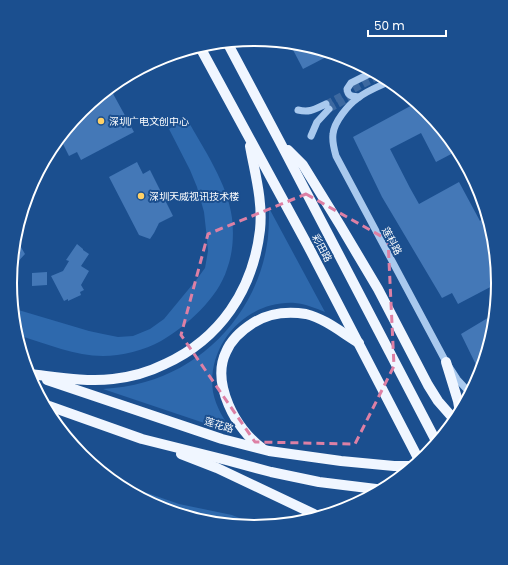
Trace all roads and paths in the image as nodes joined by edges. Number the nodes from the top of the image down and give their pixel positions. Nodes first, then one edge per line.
1 (230, 47) edge
2 (202, 52) edge
3 (368, 75) edge
4 (384, 84) edge
5 (358, 97) junction
6 (298, 110) dead end
7 (247, 134) junction
8 (311, 136) dead end
9 (280, 142) junction
10 (359, 343) junction
11 (446, 362) junction
12 (36, 375) edge
13 (37, 377) edge
14 (466, 389) edge
15 (458, 402) edge
16 (53, 407) edge
17 (450, 415) edge
18 (434, 437) edge
19 (142, 439) junction
20 (269, 452) junction
21 (416, 455) edge
22 (404, 466) edge
23 (371, 488) edge
24 (310, 512) edge

1 - 9 main road, 彩田路
2 - 7 main road, 彩田路
3 - 5 street
4 - 5 street, 莲科路
5 - 11 street, 莲科路
6 - 8 street
7 - 10 main road, 彩田路
7 - 12 main road
9 - 17 main road
9 - 18 main road, 彩田路
10 - 20 main road
10 - 21 main road, 彩田路
11 - 14 street, 莲科路
11 - 15 main road
13 - 20 main road, 莲花路
16 - 19 main road
19 - 23 main road
19 - 24 main road
20 - 22 main road, 莲花路

